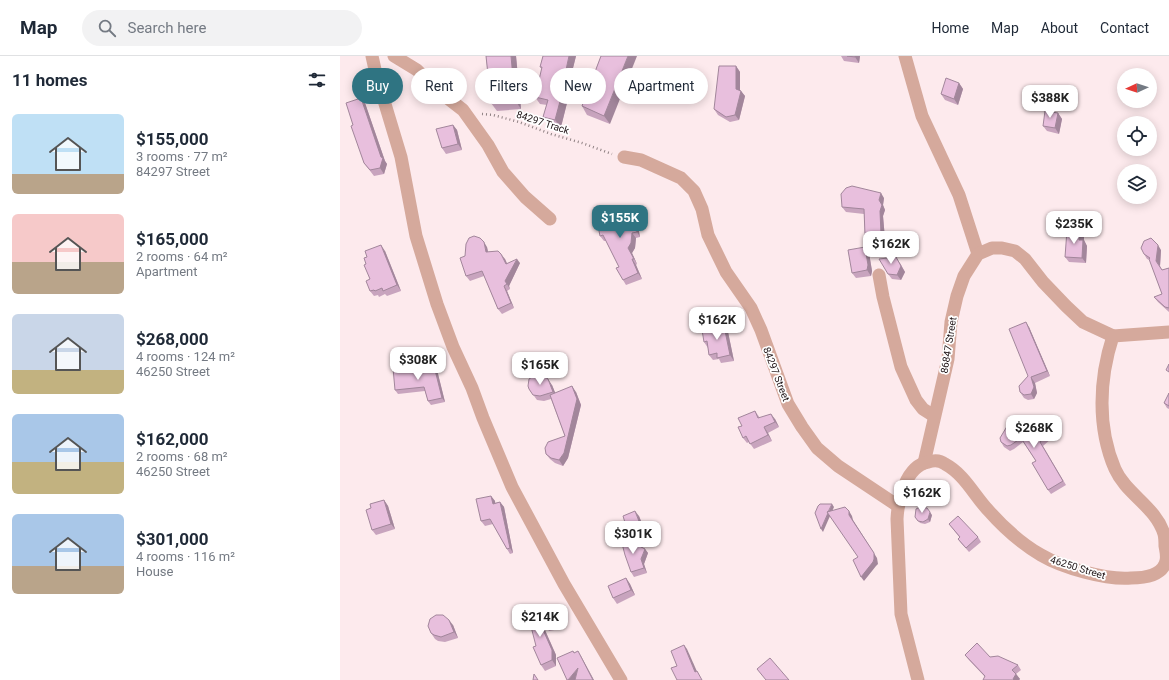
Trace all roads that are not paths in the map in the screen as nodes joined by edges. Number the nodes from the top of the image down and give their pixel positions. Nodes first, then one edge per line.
1 (372, 56) edge
2 (394, 56) edge
3 (905, 56) edge
4 (624, 157) road end
5 (550, 219) dead end
6 (978, 254) junction
7 (879, 275) dead end
8 (1169, 332) edge
9 (1113, 336) junction
10 (934, 416) junction
11 (924, 462) junction
12 (898, 506) junction
13 (621, 680) edge
14 (918, 680) edge

1 - 13 street
2 - 5 street
3 - 6 street
4 - 12 street, 84297 Street
6 - 9 street
6 - 10 street, 86847 Street
7 - 10 street
8 - 9 street
9 - 11 street, 46250 Street
10 - 11 street, 86847 Street
11 - 12 street
12 - 14 street

